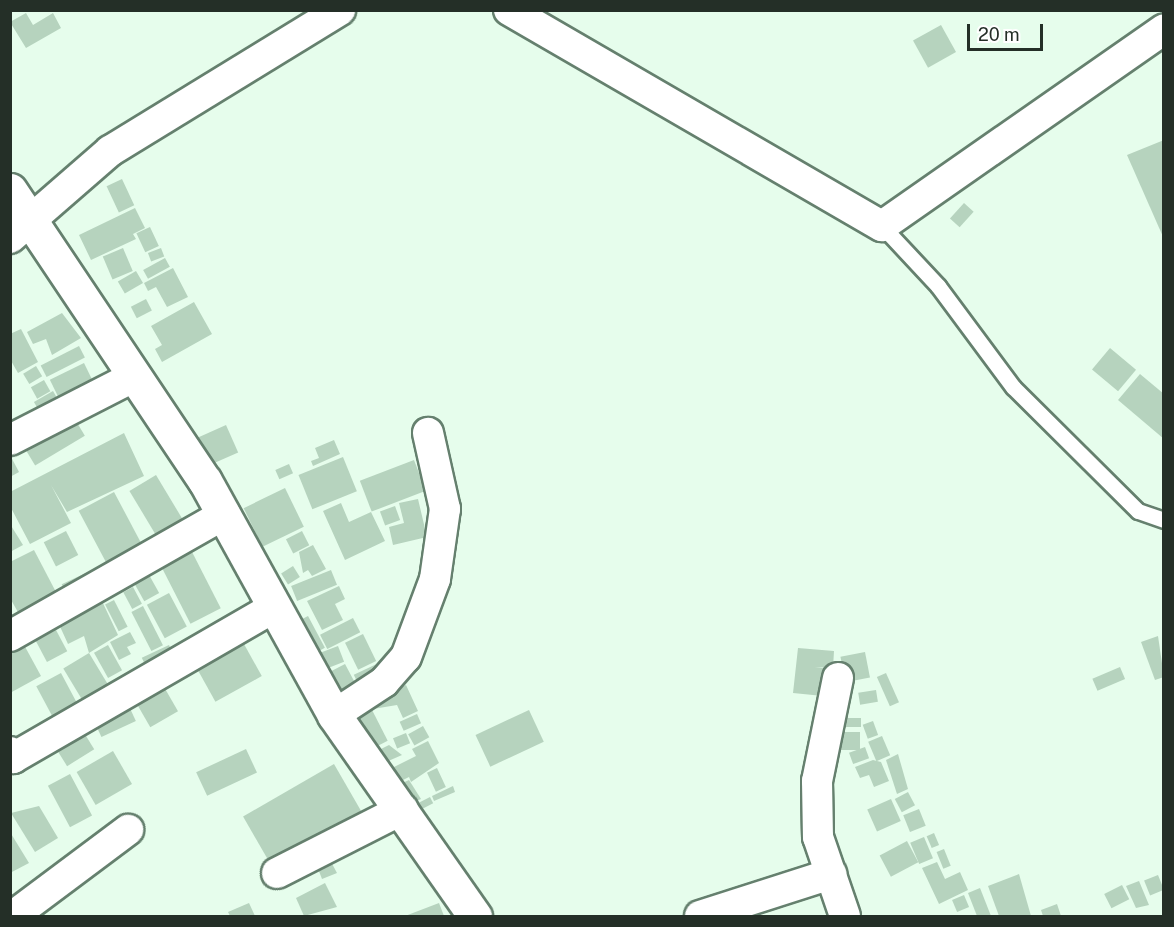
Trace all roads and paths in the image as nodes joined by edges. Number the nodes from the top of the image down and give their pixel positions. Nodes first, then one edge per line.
1 (340, 10) edge
2 (509, 10) edge
3 (1164, 29) edge
4 (10, 190) edge
5 (882, 226) junction
6 (21, 231) edge
7 (135, 376) junction
8 (428, 433) dead end
9 (10, 440) edge
10 (225, 514) junction
11 (1164, 520) edge
12 (271, 609) junction
13 (10, 636) edge
14 (838, 678) dead end
15 (334, 715) junction
16 (10, 752) edge
17 (403, 809) junction
18 (128, 830) dead end
19 (277, 873) dead end
20 (831, 874) junction
21 (13, 916) edge
22 (474, 916) edge
23 (700, 916) edge
24 (846, 916) edge

1 - 6 street
2 - 5 street
3 - 5 street
4 - 6 street
5 - 11 lane
6 - 7 street
7 - 9 street
7 - 10 street
8 - 15 street
10 - 12 street
10 - 13 street
12 - 15 street
12 - 16 street
14 - 20 street
15 - 17 street
17 - 19 street
17 - 22 street
18 - 21 street
20 - 23 street
20 - 24 street

